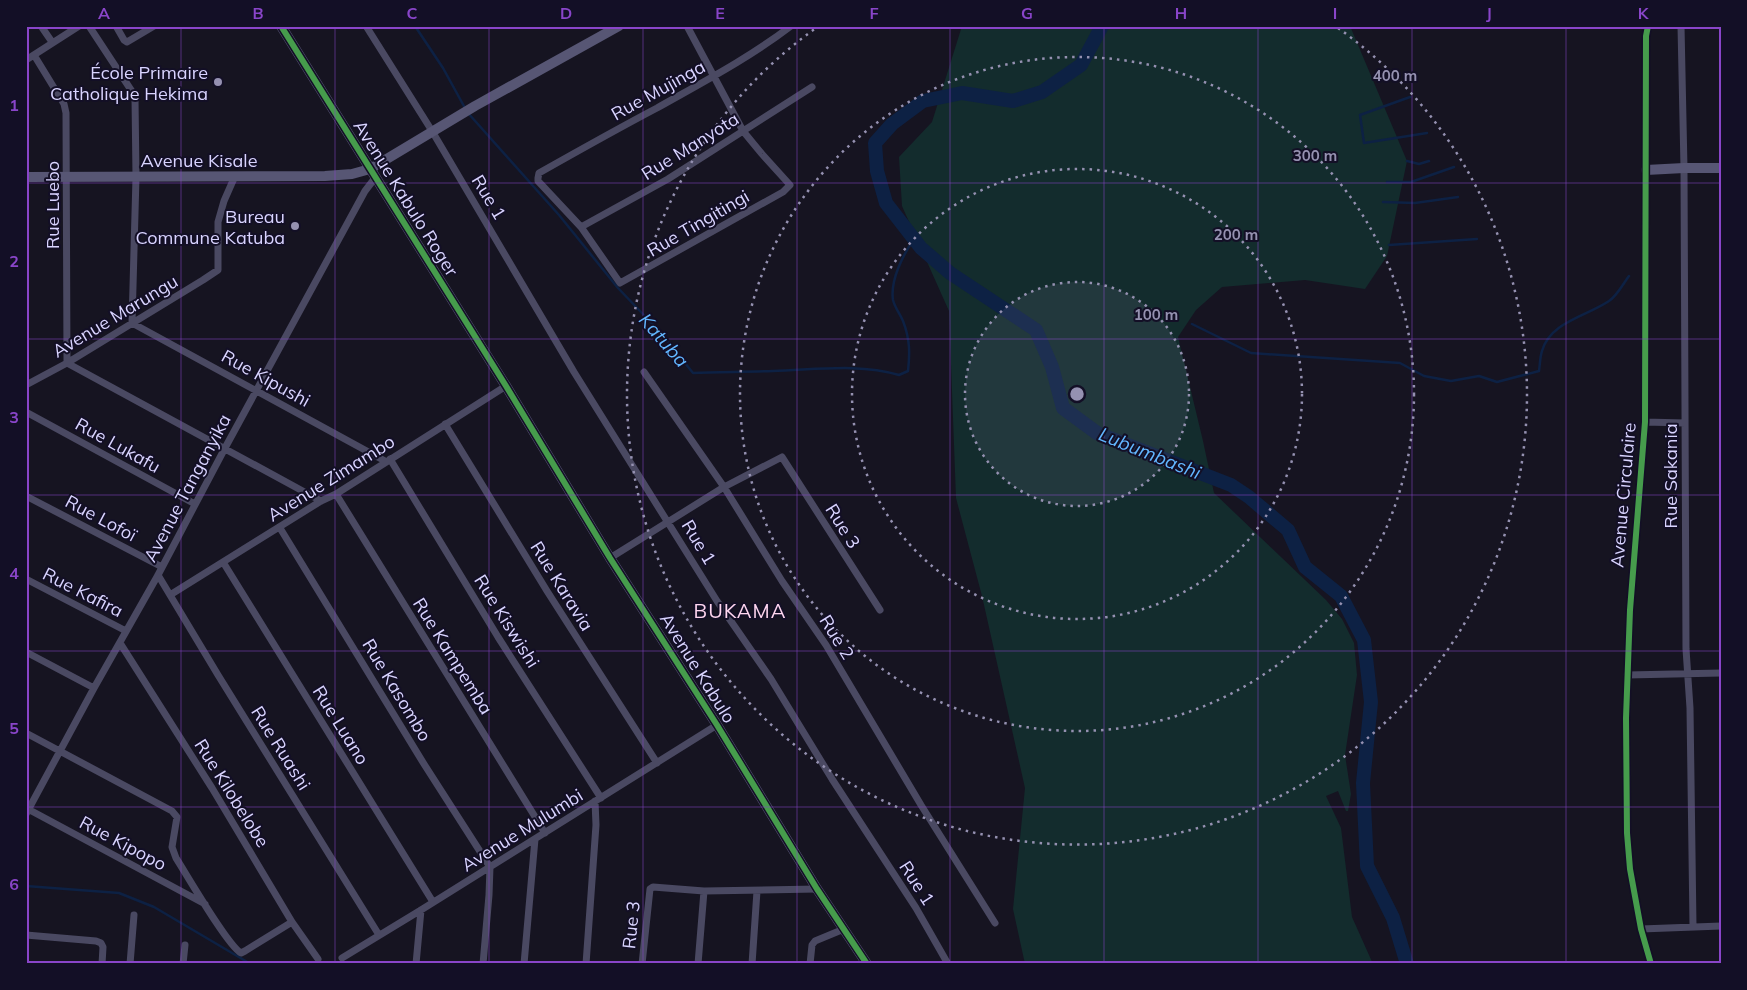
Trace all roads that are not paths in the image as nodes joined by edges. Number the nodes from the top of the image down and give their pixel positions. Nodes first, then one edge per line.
1 (42, 26) edge
2 (79, 26) edge
3 (89, 26) edge
4 (116, 26) edge
5 (154, 26) edge
6 (281, 26) edge
7 (366, 26) edge
8 (619, 26) edge
9 (687, 26) edge
10 (791, 26) edge
11 (1648, 26) edge
12 (1680, 26) edge
13 (52, 42) junction
14 (34, 55) junction
15 (26, 60) edge
16 (713, 77) junction
17 (812, 87) dead end
18 (432, 131) junction
19 (743, 131) junction
20 (1684, 168) junction
21 (1721, 168) edge
22 (1646, 170) junction
23 (373, 173) junction
24 (235, 176) junction
25 (26, 177) edge
26 (67, 177) junction
27 (136, 177) junction
28 (581, 227) junction
29 (132, 323) junction
30 (67, 363) junction
31 (644, 372) dead end
32 (26, 385) edge
33 (506, 386) junction
34 (257, 390) junction
35 (26, 412) edge
36 (1645, 422) junction
37 (1685, 423) junction
38 (444, 424) junction
39 (225, 448) junction
40 (388, 460) junction
41 (724, 487) junction
42 (336, 494) junction
43 (26, 496) edge
44 (321, 501) junction
45 (195, 504) junction
46 (669, 522) junction
47 (280, 528) junction
48 (610, 558) junction
49 (223, 562) junction
50 (162, 567) junction
51 (158, 575) junction
52 (26, 579) edge
53 (170, 595) junction
54 (880, 610) dead end
55 (126, 631) junction
56 (120, 643) junction
57 (26, 652) edge
58 (1687, 673) junction
59 (1721, 673) edge
60 (1626, 675) junction
61 (94, 688) junction
62 (716, 725) junction
63 (26, 733) edge
64 (61, 752) junction
65 (657, 763) junction
66 (598, 800) junction
67 (27, 810) edge
68 (545, 833) junction
69 (535, 839) junction
70 (490, 867) junction
71 (817, 889) junction
72 (704, 891) junction
73 (758, 891) junction
74 (433, 902) junction
75 (205, 904) junction
76 (421, 910) junction
77 (134, 915) dead end
78 (292, 922) junction
79 (995, 923) dead end
80 (1693, 926) junction
81 (1721, 926) edge
82 (844, 929) junction
83 (1640, 929) junction
84 (26, 935) edge
85 (379, 935) junction
86 (185, 945) dead end
87 (342, 958) dead end
88 (318, 959) dead end
89 (416, 962) edge
90 (102, 964) edge
91 (130, 964) edge
92 (183, 964) edge
93 (483, 964) edge
94 (524, 964) edge
95 (586, 964) edge
96 (642, 964) edge
97 (698, 964) edge
98 (752, 964) edge
99 (810, 964) edge
100 (867, 964) edge
101 (948, 964) edge
102 (1651, 964) edge

1 - 13 street
2 - 13 street
3 - 27 street
4 - 5 street
6 - 23 street, Avenue Kabulo Roger
7 - 18 street, Rue 1
8 - 18 street, Avenue Kisale
9 - 16 street
10 - 16 street, Rue Mujinga
11 - 22 street, Avenue Circulaire
12 - 20 street, Rue Sakania
13 - 14 street
14 - 15 street
14 - 26 street, Rue Luebo
16 - 19 street
16 - 28 street, Rue Mujinga
17 - 19 street, Rue Manyota
18 - 23 street, Avenue Kisale
18 - 46 street, Rue 1
19 - 28 street, Rue Manyota
19 - 28 street, Rue Tingitingi
20 - 21 street
20 - 22 street
20 - 37 street, Rue Sakania
22 - 36 street, Avenue Circulaire
23 - 24 street, Avenue Kisale
23 - 33 street, Avenue Kabulo Roger
23 - 34 street, Avenue Tanganyika
24 - 27 street, Avenue Kisale
24 - 29 street, Avenue Marungu
25 - 26 street, Avenue Kisale
26 - 27 street, Avenue Kisale
26 - 30 street, Rue Luebo
27 - 29 street
29 - 30 street, Avenue Marungu
29 - 34 street, Rue Kipushi
30 - 32 street, Avenue Marungu
30 - 39 street
31 - 41 street, Rue 2
33 - 38 street, Avenue Zimambo
33 - 48 street, Avenue Kabulo
34 - 39 street, Avenue Tanganyika
34 - 40 street, Rue Kipushi
35 - 45 street, Rue Lukafu
36 - 37 street
36 - 60 street, Avenue Circulaire
37 - 58 street, Rue Sakania
38 - 40 street, Avenue Zimambo
38 - 65 street, Rue Karavia
39 - 44 street
39 - 45 street, Avenue Tanganyika
40 - 42 street, Avenue Zimambo
40 - 66 street, Rue Kiswishi
41 - 46 street
41 - 54 street, Rue 3
41 - 79 street, Rue 2
42 - 44 street, Avenue Zimambo
42 - 68 street, Rue Kampemba
43 - 50 street, Rue Lofoï
44 - 47 street, Avenue Zimambo
45 - 50 street, Avenue Tanganyika
46 - 48 street
46 - 101 street, Rue 1
47 - 49 street, Avenue Zimambo
47 - 70 street, Rue Kasombo
48 - 62 street, Avenue Kabulo
49 - 53 street, Avenue Zimambo
49 - 74 street, Rue Luano
50 - 51 street, Avenue Tanganyika
51 - 53 street, Rue Ruashi
51 - 55 street, Avenue Tanganyika
52 - 55 street, Rue Kafira
53 - 85 street, Rue Ruashi
55 - 56 street, Avenue Tanganyika
56 - 61 street, Avenue Tanganyika
56 - 78 street, Rue Kilobelobe
57 - 61 street
58 - 59 street
58 - 60 street
58 - 80 street, Rue Sakania
60 - 83 street, Avenue Circulaire
61 - 64 street, Avenue Tanganyika
62 - 65 street, Avenue Mulumbi
62 - 71 street, Avenue Kabulo
63 - 64 street
64 - 67 street, Avenue Tanganyika
64 - 75 street
65 - 66 street, Avenue Mulumbi
66 - 68 street, Avenue Mulumbi
66 - 95 street
67 - 75 street, Rue Kipopo
68 - 69 street, Avenue Mulumbi
69 - 70 street, Avenue Mulumbi
69 - 94 street
70 - 74 street, Avenue Mulumbi
70 - 93 street
71 - 73 street
71 - 82 street, Avenue Kabulo
72 - 73 street
72 - 96 street, Rue 3
72 - 97 street
73 - 98 street
74 - 76 street, Avenue Mulumbi
75 - 78 street
76 - 85 street, Avenue Mulumbi
76 - 89 street
77 - 91 street
78 - 88 street, Rue Kilobelobe
80 - 81 street
80 - 83 street
82 - 99 street
82 - 100 street, Avenue Kabulo
83 - 102 street, Avenue Circulaire
84 - 90 street
85 - 87 street, Avenue Mulumbi
86 - 92 street

